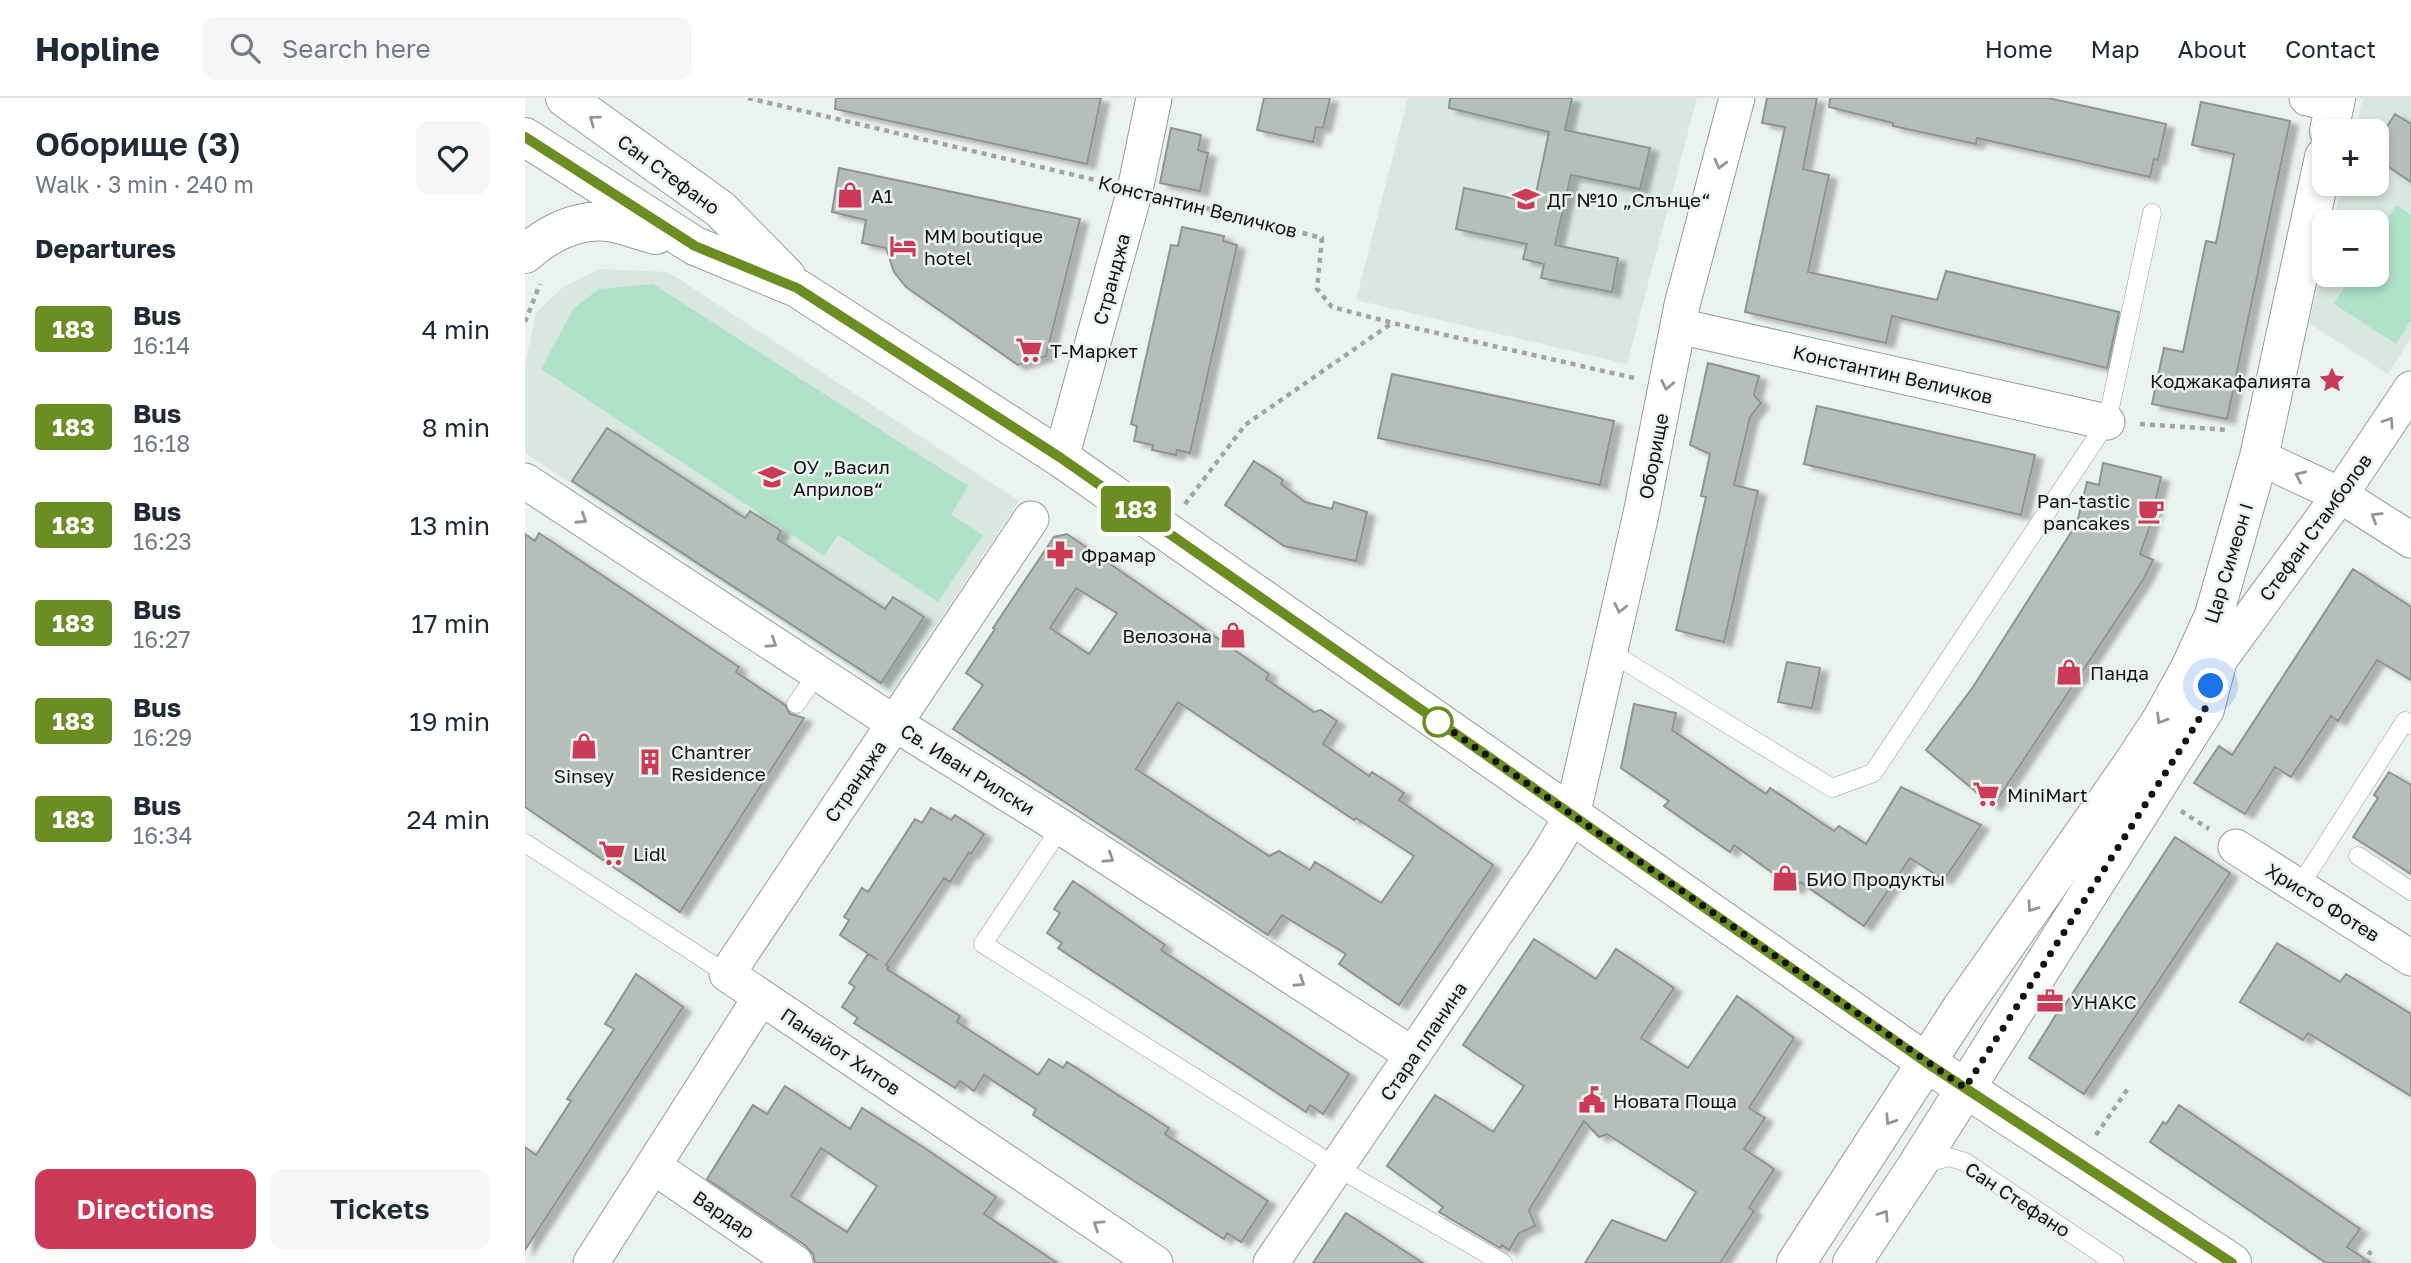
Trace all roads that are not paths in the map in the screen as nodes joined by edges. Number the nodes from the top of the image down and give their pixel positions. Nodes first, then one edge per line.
1 (565, 98) edge
2 (1154, 98) edge
3 (1737, 98) edge
4 (525, 137) edge
5 (2316, 196) edge
6 (2152, 213) dead end
7 (695, 246) junction
8 (525, 254) edge
9 (797, 288) junction
10 (1678, 326) junction
11 (2411, 389) edge
12 (2108, 422) junction
13 (2261, 444) junction
14 (1061, 458) junction
15 (525, 481) edge
16 (2340, 495) junction
17 (1031, 519) dead end
18 (2411, 540) edge
19 (2214, 615) junction
20 (1610, 652) junction
21 (2217, 663) junction
22 (818, 673) junction
23 (796, 704) dead end
24 (894, 723) junction
25 (2411, 725) edge
26 (1572, 816) junction
27 (1061, 827) junction
28 (525, 843) edge
29 (2236, 847) road end
30 (2358, 856) dead end
31 (2299, 887) junction
32 (2411, 891) edge
33 (2411, 958) edge
34 (727, 974) junction
35 (761, 997) junction
36 (1413, 1055) junction
37 (1927, 1063) junction
38 (1965, 1088) junction
39 (653, 1166) junction
40 (1916, 1167) junction
41 (1338, 1168) junction
42 (591, 1263) edge
43 (795, 1263) edge
44 (1155, 1263) edge
45 (1271, 1263) edge
46 (1503, 1263) edge
47 (1796, 1263) edge
48 (1851, 1263) edge
49 (2115, 1263) edge
50 (2232, 1263) edge

9 -> 1 main road, Сан Стефано
2 - 14 street, Странджа
3 -> 10 street, Оборище
4 - 7 main road, Сан Стефано
5 - 13 main road, Цар Симеон I
6 - 12 lane
7 - 8 main road
7 - 9 main road, Сан Стефано
9 - 14 main road, Сан Стефано
10 - 12 street, Константин Величков
10 -> 20 street, Оборище
16 -> 11 street, Стефан Стамболов
12 - 20 lane
16 -> 13 street
13 - 19 main road, Цар Симеон I
14 - 26 main road, Сан Стефано
15 -> 22 street, Св. Иван Рилски
18 -> 16 street
16 - 21 street, Стефан Стамболов
17 - 24 street, Странджа
19 - 21 main road, Стефан Стамболов
19 -> 37 main road, Цар Симеон I
20 - 26 street, Оборище
21 - 38 main road, Стефан Стамболов
22 - 23 lane
22 - 24 street, Св. Иван Рилски
24 - 27 street, Св. Иван Рилски
24 - 34 street, Странджа
25 - 31 lane
26 - 36 street, Стара планина
26 - 37 main road, Сан Стефано
27 -> 36 street, Св. Иван Рилски
27 - 41 lane
28 - 34 lane, Панайот Хитов
29 - 31 street, Христо Фотев
30 - 32 lane
31 - 33 street, Христо Фотев
34 - 35 street, Панайот Хитов
35 - 39 street
44 -> 35 street, Панайот Хитов
36 - 41 street, Стара планина
37 - 38 main road, Сан Стефано
37 -> 47 main road, Цар Симеон I
38 - 40 main road, Стефан Стамболов
38 - 50 main road, Сан Стефано
39 - 42 street
39 - 43 street, Вардар
48 -> 40 main road, Стефан Стамболов
40 - 49 lane, Сан Стефано
41 - 45 street, Стара планина
41 - 46 lane

